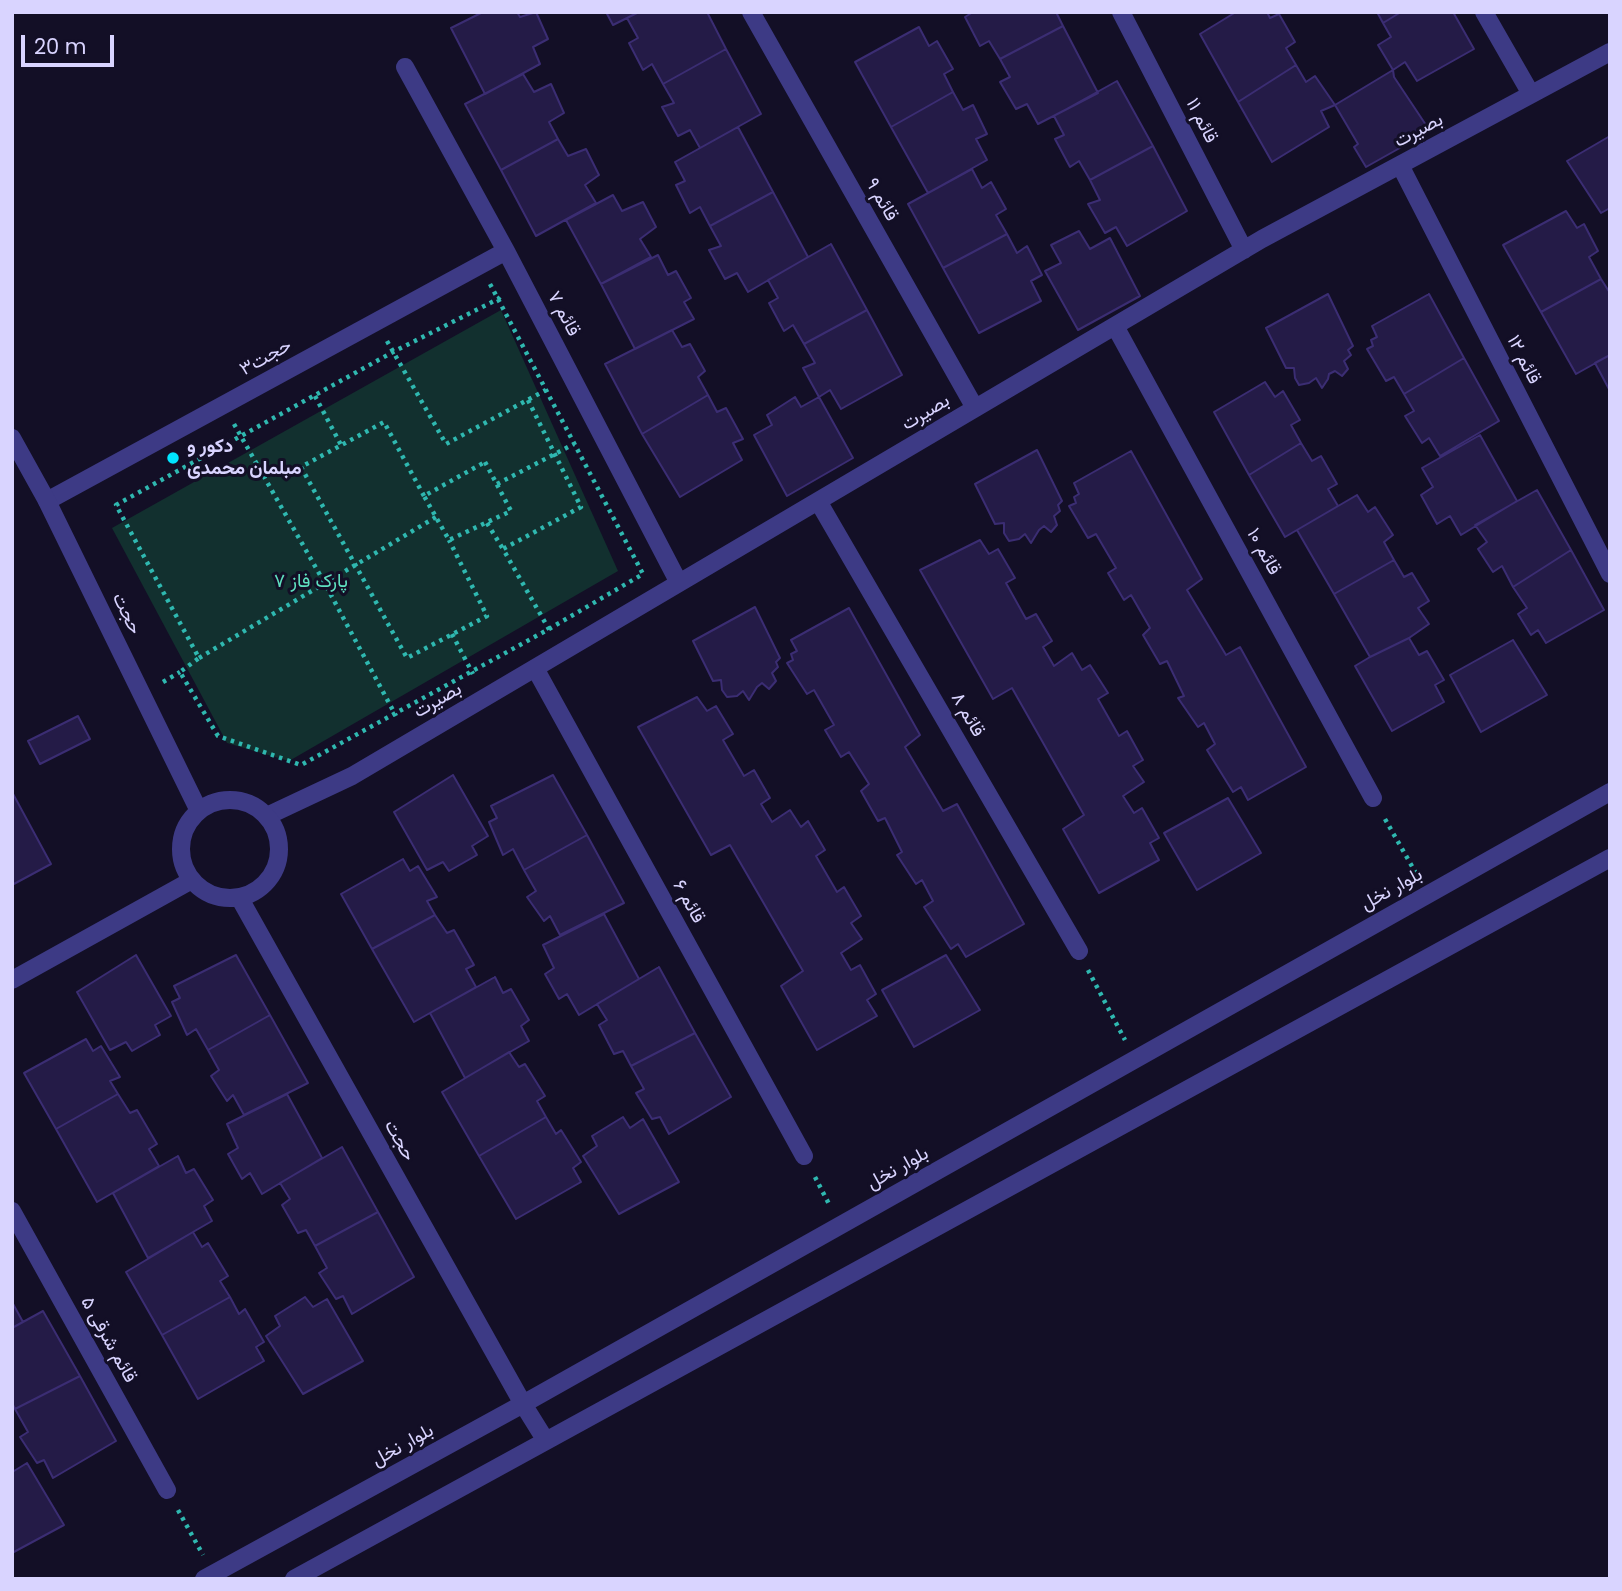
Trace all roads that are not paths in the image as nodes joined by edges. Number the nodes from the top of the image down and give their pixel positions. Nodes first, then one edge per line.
1 (751, 12) edge
2 (1121, 12) edge
3 (1484, 12) edge
4 (1610, 52) edge
5 (405, 67) dead end
6 (1531, 94) junction
7 (1400, 165) junction
8 (1244, 250) junction
9 (506, 251) junction
10 (1115, 326) junction
11 (975, 408) junction
12 (12, 438) edge
13 (47, 501) junction
14 (818, 501) junction
15 (1610, 574) edge
16 (679, 583) junction
17 (535, 668) junction
18 (1610, 792) edge
19 (1373, 798) road end
20 (199, 811) junction
21 (267, 816) junction
22 (1610, 858) edge
23 (192, 880) junction
24 (239, 897) junction
25 (1079, 951) road end
26 (12, 981) edge
27 (804, 1156) road end
28 (12, 1211) edge
29 (523, 1404) junction
30 (547, 1441) junction
31 (167, 1490) road end
32 (209, 1576) edge
33 (294, 1579) edge

1 - 11 street, قائم ۹
2 - 8 street, قائم ۱۱
3 - 6 street
4 - 6 street, بصیرت
5 - 9 street, قائم ۷
6 - 7 street, بصیرت
7 - 8 street, بصیرت
7 - 15 street, قائم ۱۲
8 - 10 street, بصیرت
9 - 13 street, حجت۳
9 - 16 street, قائم ۷
10 - 11 street, بصیرت
10 - 19 street, قائم ۱۰
11 - 14 street, بصیرت
12 - 13 street, حجت
13 - 20 street, حجت
14 - 16 street, بصیرت
14 - 25 street, قائم ۸
16 - 17 street, بصیرت
17 - 21 street, بصیرت
17 - 27 street, قائم ۶
18 - 29 street, بلوار نخل
20 - 21 street
20 - 23 street
21 - 24 street
22 - 30 street
23 - 24 street
23 - 26 street
24 - 29 street, حجت
28 - 31 street, قائم شرقی ۵
29 - 30 street, حجت
29 - 32 street, بلوار نخل
30 - 33 street

